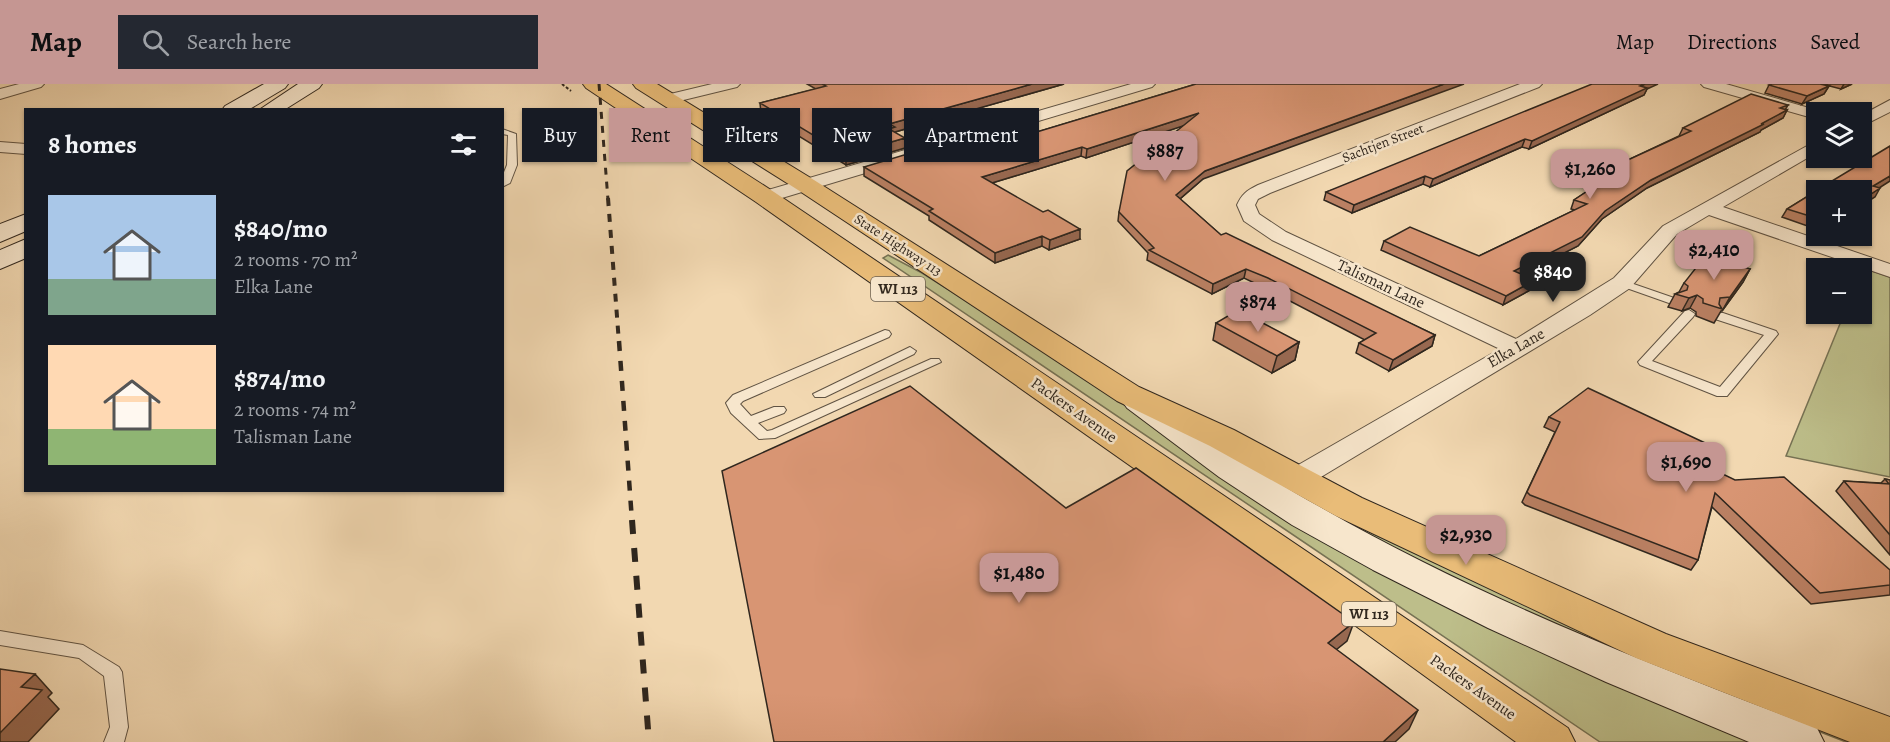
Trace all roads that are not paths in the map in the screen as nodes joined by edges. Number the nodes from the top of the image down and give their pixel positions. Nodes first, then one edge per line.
1 (36, 84) edge
2 (278, 84) edge
3 (312, 84) edge
4 (643, 84) edge
5 (732, 84) edge
6 (1147, 84) edge
7 (1533, 84) edge
8 (1708, 84) edge
9 (582, 88) edge
10 (0, 94) edge
11 (667, 99) junction
12 (1890, 105) edge
13 (236, 108) edge
14 (272, 108) edge
15 (1806, 111) edge
16 (1872, 115) edge
17 (504, 132) edge
18 (0, 147) edge
19 (24, 149) edge
20 (1806, 152) edge
21 (504, 184) edge
22 (806, 185) junction
23 (765, 197) junction
24 (1706, 208) junction
25 (1250, 214) joint
26 (24, 221) edge
27 (0, 234) edge
28 (24, 248) edge
29 (0, 261) edge
30 (1890, 271) edge
31 (1622, 284) junction
32 (1673, 301) edge
33 (1689, 314) edge
34 (1719, 316) edge
35 (885, 334) dead end
36 (1517, 348) junction
37 (910, 351) dead end
38 (935, 362) dead end
39 (820, 394) dead end
40 (1128, 394) junction
41 (779, 410) dead end
42 (749, 422) junction
43 (1296, 479) junction
44 (0, 638) edge
45 (1890, 737) edge
46 (114, 742) edge
47 (1552, 742) edge
48 (1801, 742) edge

1 - 10 street
2 - 13 main road
3 - 14 main road
4 - 11 main road, WI 113
5 - 11 street
6 - 22 street
7 - 25 street, Sachtjen Street
8 - 15 street
9 - 23 main road, Packers Avenue / WI 113
11 - 22 main road, State Highway 113 / WI 113
12 - 16 street
17 - 21 lane
18 - 19 street
20 - 24 street, Elka Lane
22 - 23 street
22 - 40 main road, State Highway 113 / WI 113
23 - 47 main road, Packers Avenue / WI 113
24 - 30 street
24 - 31 street, Elka Lane
25 - 36 street, Talisman Lane
26 - 27 main road
28 - 29 main road
31 - 32 lane
31 - 36 street, Elka Lane
33 - 34 lane
35 - 42 lane
36 - 43 street, Elka Lane
37 - 39 lane
38 - 42 lane
40 - 43 main road, WI 113
40 - 48 main road
41 - 42 lane
43 - 45 main road, WI 113
44 - 46 lane

